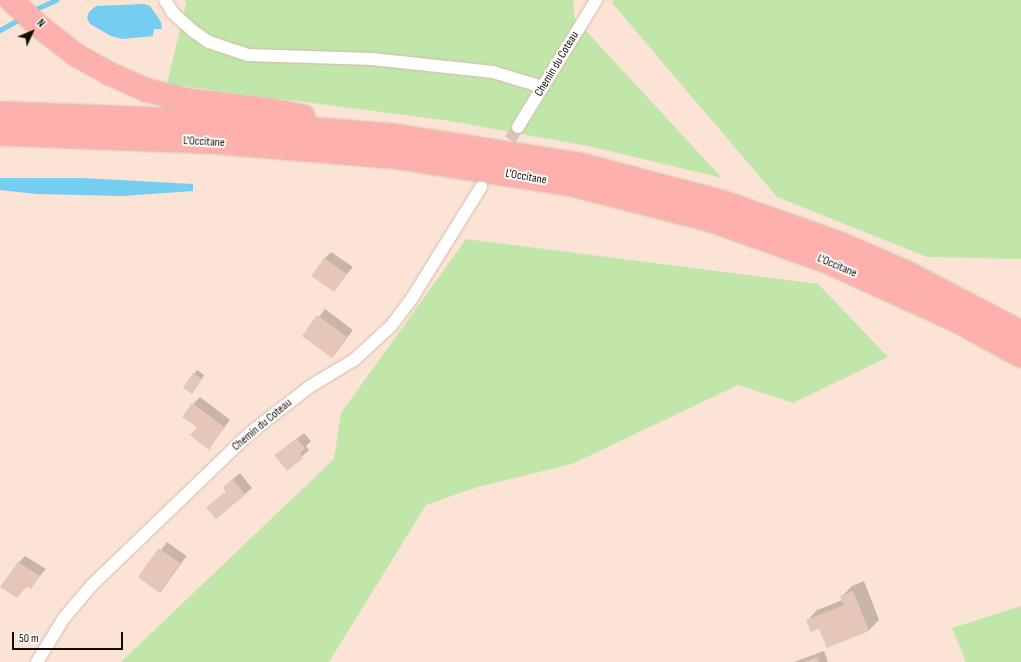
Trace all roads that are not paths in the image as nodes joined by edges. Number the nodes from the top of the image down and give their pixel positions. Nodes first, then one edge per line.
1 (12, 0) edge
2 (165, 0) edge
3 (596, 0) edge
4 (543, 87) junction
5 (0, 113) edge
6 (518, 127) tunnel mouth
7 (0, 134) edge
8 (392, 135) junction
9 (481, 187) dead end
10 (1021, 332) edge
11 (1021, 356) edge
12 (37, 662) edge

1 - 8 highway
2 - 4 street
3 - 4 street, Chemin du Coteau
4 - 6 street, Chemin du Coteau
5 - 8 highway, L'Occitane
7 - 11 highway, L'Occitane
8 - 10 highway, L'Occitane
9 - 12 street, Chemin du Coteau

